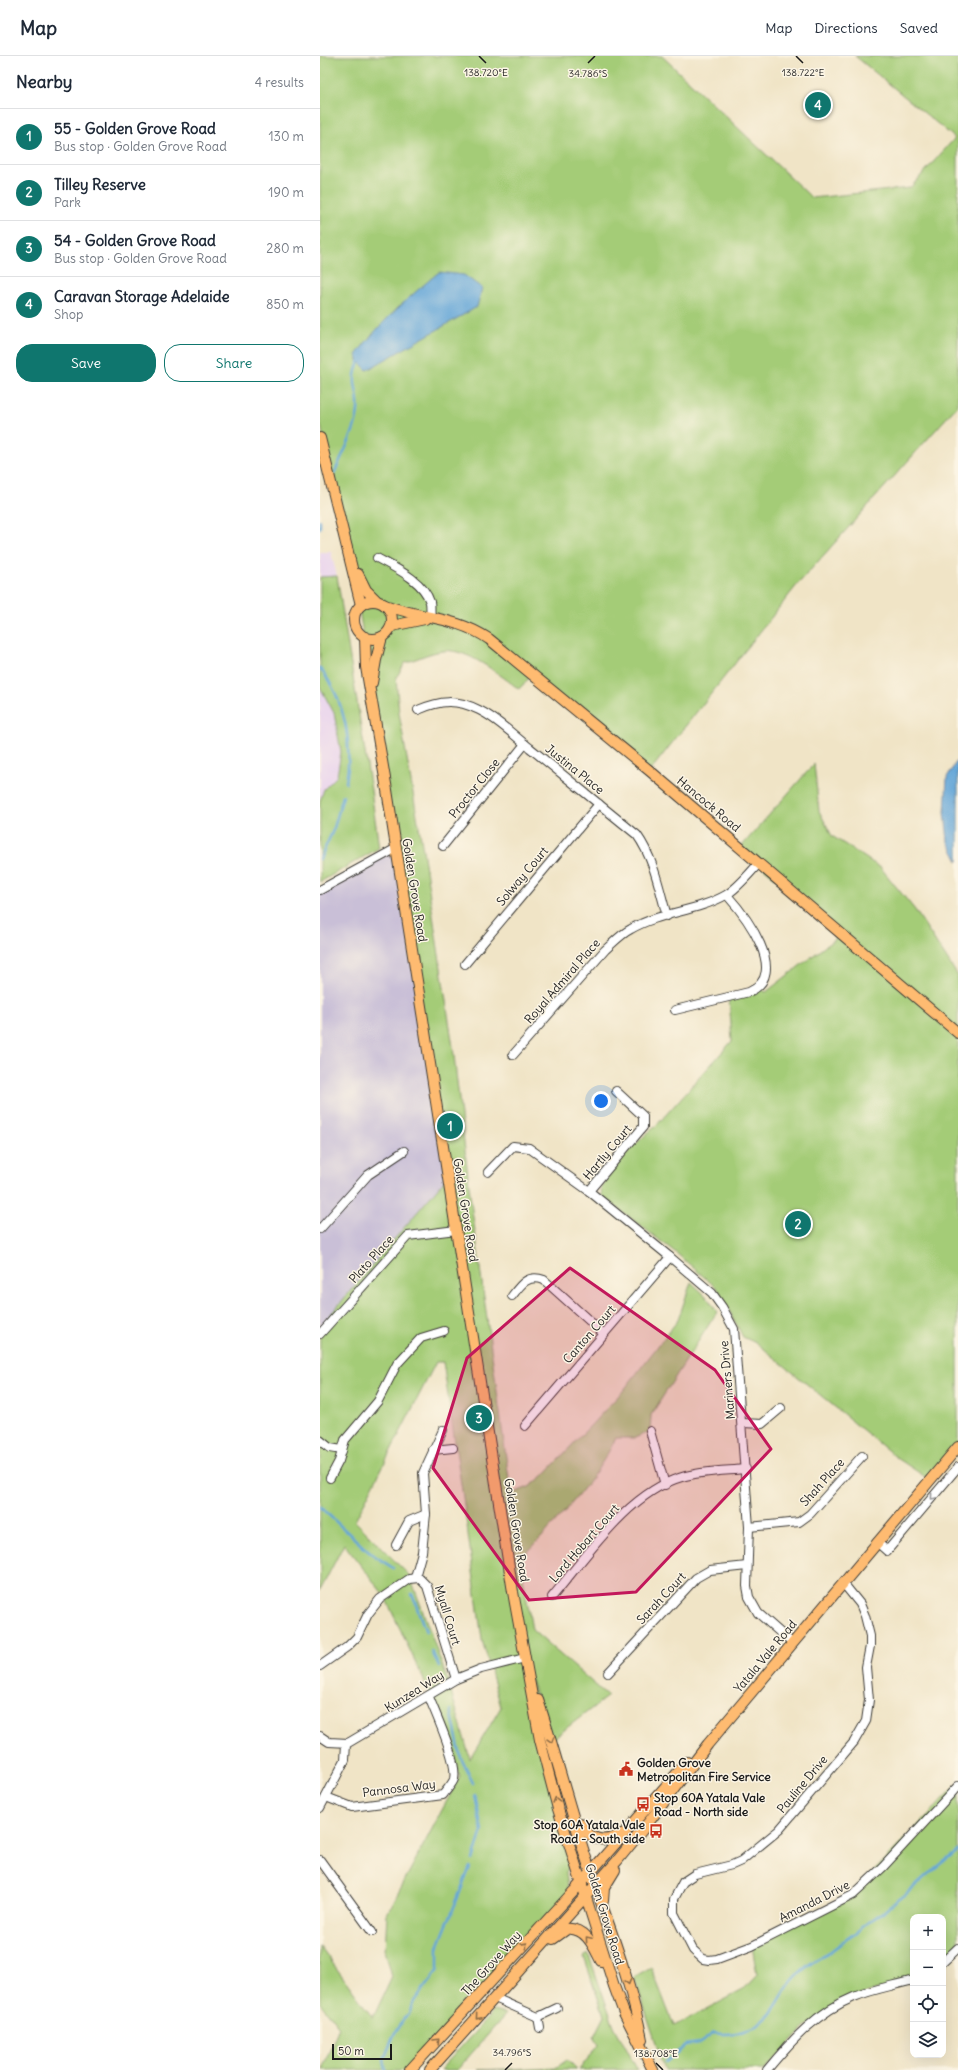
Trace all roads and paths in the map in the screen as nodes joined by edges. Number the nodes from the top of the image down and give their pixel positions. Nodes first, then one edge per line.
1 (320, 438) edge
2 (377, 558) dead end
3 (351, 561) junction
4 (381, 603) junction
5 (361, 605) junction
6 (431, 617) junction
7 (392, 626) junction
8 (365, 637) junction
9 (382, 637) junction
10 (371, 689) junction
11 (418, 710) dead end
12 (525, 744) junction
13 (599, 804) junction
14 (443, 846) dead end
15 (395, 849) junction
16 (759, 863) junction
17 (320, 890) edge
18 (727, 894) junction
19 (667, 916) junction
20 (465, 964) dead end
21 (676, 1010) dead end
22 (958, 1033) edge
23 (513, 1056) dead end
24 (616, 1091) dead end
25 (404, 1151) dead end
26 (488, 1172) dead end
27 (589, 1192) junction
28 (320, 1229) edge
29 (456, 1230) junction
30 (670, 1257) junction
31 (512, 1296) dead end
32 (444, 1331) dead end
33 (320, 1334) edge
34 (604, 1334) junction
35 (781, 1408) dead end
36 (742, 1423) junction
37 (526, 1426) dead end
38 (443, 1430) dead end
39 (650, 1431) dead end
40 (320, 1440) edge
41 (958, 1447) edge
42 (453, 1448) dead end
43 (342, 1450) junction
44 (433, 1450) junction
45 (862, 1456) dead end
46 (958, 1467) edge
47 (746, 1469) junction
48 (330, 1478) dead end
49 (665, 1484) junction
50 (426, 1514) junction
51 (749, 1527) junction
52 (877, 1542) junction
53 (396, 1545) dead end
54 (747, 1566) junction
55 (414, 1577) junction
56 (843, 1583) junction
57 (552, 1597) dead end
58 (792, 1644) junction
59 (525, 1660) junction
60 (320, 1666) edge
61 (608, 1673) dead end
62 (456, 1679) junction
63 (429, 1697) junction
64 (320, 1736) edge
65 (346, 1744) junction
66 (708, 1744) junction
67 (958, 1786) edge
68 (326, 1797) junction
69 (320, 1808) edge
70 (573, 1811) junction
71 (629, 1828) junction
72 (632, 1843) junction
73 (320, 1860) edge
74 (591, 1872) junction
75 (582, 1882) junction
76 (595, 1884) junction
77 (586, 1894) junction
78 (603, 1906) junction
79 (372, 1932) dead end
80 (958, 1948) edge
81 (693, 1950) joint
82 (946, 1959) edge
83 (513, 1977) junction
84 (910, 1981) edge
85 (614, 1986) junction
86 (495, 1998) junction
87 (557, 2008) dead end
88 (538, 2017) junction
89 (540, 2028) dead end
90 (645, 2052) junction
91 (410, 2070) edge
92 (430, 2070) edge
93 (653, 2070) edge
94 (767, 2070) edge

1 - 3 main road
2 - 6 street
3 - 4 main road
3 - 5 main road
4 - 5 main road
4 - 6 main road, Hancock Road
4 - 7 main road
5 - 8 main road
6 - 7 main road, Hancock Road
6 - 16 main road, Hancock Road
7 - 9 main road
8 - 9 main road
8 - 10 main road, Golden Grove Road
9 - 10 main road, Golden Grove Road
10 - 15 main road, Golden Grove Road
11 - 12 street, Justina Place
12 - 13 street, Justina Place
12 - 14 street, Proctor Close
13 - 19 street, Justina Place
13 - 20 street, Solway Court
15 - 17 street
15 - 29 main road, Golden Grove Road
16 - 18 street, Royal Admiral Place
16 - 22 main road, Hancock Road
18 - 19 street, Royal Admiral Place
18 - 21 street
19 - 23 street, Royal Admiral Place
24 - 27 street, Hartly Court
25 - 28 street
26 - 27 street, Mariners Drive
27 - 30 street, Mariners Drive
29 - 33 street, Plato Place
29 - 59 main road, Golden Grove Road
30 - 34 street, Canton Court
30 - 36 street, Mariners Drive
31 - 34 street
32 - 43 street
34 - 37 street, Canton Court
35 - 36 street
36 - 47 street, Mariners Drive
38 - 44 street
39 - 49 street
40 - 43 street
41 - 52 main road, Yatala Vale Road
42 - 44 street
43 - 48 street
44 - 50 street
45 - 51 street, Shah Place
46 -> 52 street
47 - 49 street, Lord Hobart Court
47 - 51 street, Mariners Drive
49 - 57 street, Lord Hobart Court
50 - 53 street
50 - 55 street
51 - 54 street, Mariners Drive
52 - 56 main road, Yatala Vale Road
54 - 58 street, Mariners Drive
54 - 61 street, Sarah Court
55 - 60 street
55 - 62 street, Myall Court
56 - 58 main road, Yatala Vale Road
56 - 81 street, Pauline Drive
58 - 66 main road, Yatala Vale Road
59 - 62 street, Kunzea Way
59 -> 70 main road, Golden Grove Road
75 -> 59 main road, Golden Grove Road
62 - 63 street, Kunzea Way
63 - 65 street, Kunzea Way
63 - 68 street, Pannosa Way
64 - 65 street
65 - 68 street
66 - 71 main road
66 - 72 main road, Yatala Vale Road
67 - 81 street, Amanda Drive
68 - 69 street
70 - 71 main road
70 - 74 main road, Golden Grove Road
71 - 74 main road
72 - 76 main road, Yatala Vale Road
72 - 78 main road
73 - 79 street
74 - 75 main road, The Grove Way
74 - 76 main road, Golden Grove Road
75 - 77 main road, Golden Grove Road
91 -> 75 main road, The Grove Way
76 - 77 main road
76 - 78 main road, Golden Grove Road
77 - 83 main road
77 - 85 main road, Golden Grove Road
78 -> 90 main road, Golden Grove Road
80 - 82 street
85 -> 83 main road
83 - 86 main road
84 - 94 street
85 - 90 main road, Golden Grove Road
86 - 88 street
86 -> 92 main road
87 - 88 street
88 - 89 street
90 - 93 main road, Golden Grove Road

